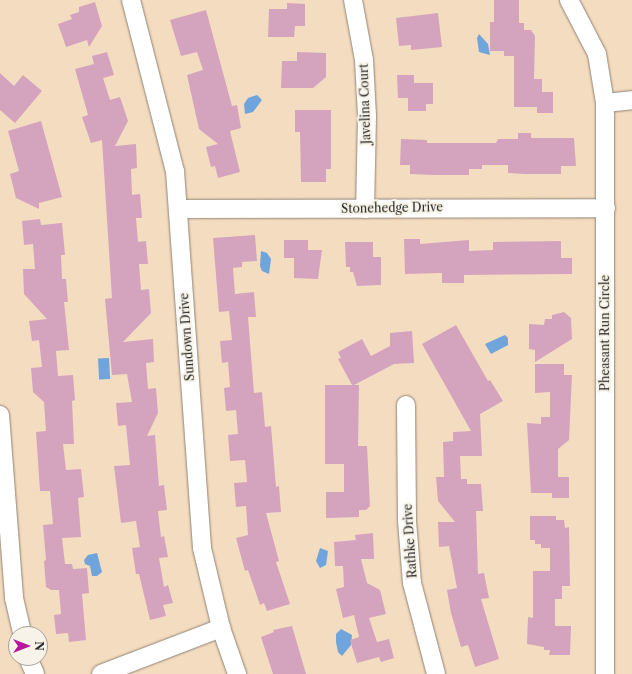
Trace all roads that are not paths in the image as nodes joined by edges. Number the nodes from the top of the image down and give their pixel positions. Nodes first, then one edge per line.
1 (131, 0) edge
2 (353, 0) edge
3 (569, 0) edge
4 (632, 100) edge
5 (605, 103) junction
6 (606, 208) junction
7 (178, 209) junction
8 (366, 209) junction
9 (406, 405) dead end
10 (0, 415) edge
11 (20, 626) edge
12 (221, 628) junction
13 (101, 674) edge
14 (237, 674) edge
15 (436, 674) edge
16 (605, 674) edge

1 - 7 street, Sundown Drive
2 - 8 street, Javelina Court
3 - 5 street, Pheasant Run Circle
4 - 5 street
5 - 6 street, Pheasant Run Circle
6 - 8 street, Stonehedge Drive
6 - 16 street, Pheasant Run Circle
7 - 8 street, Stonehedge Drive
7 - 12 street, Sundown Drive
9 - 15 street, Rathke Drive
10 - 11 street
12 - 13 street
12 - 14 street, Sundown Drive

